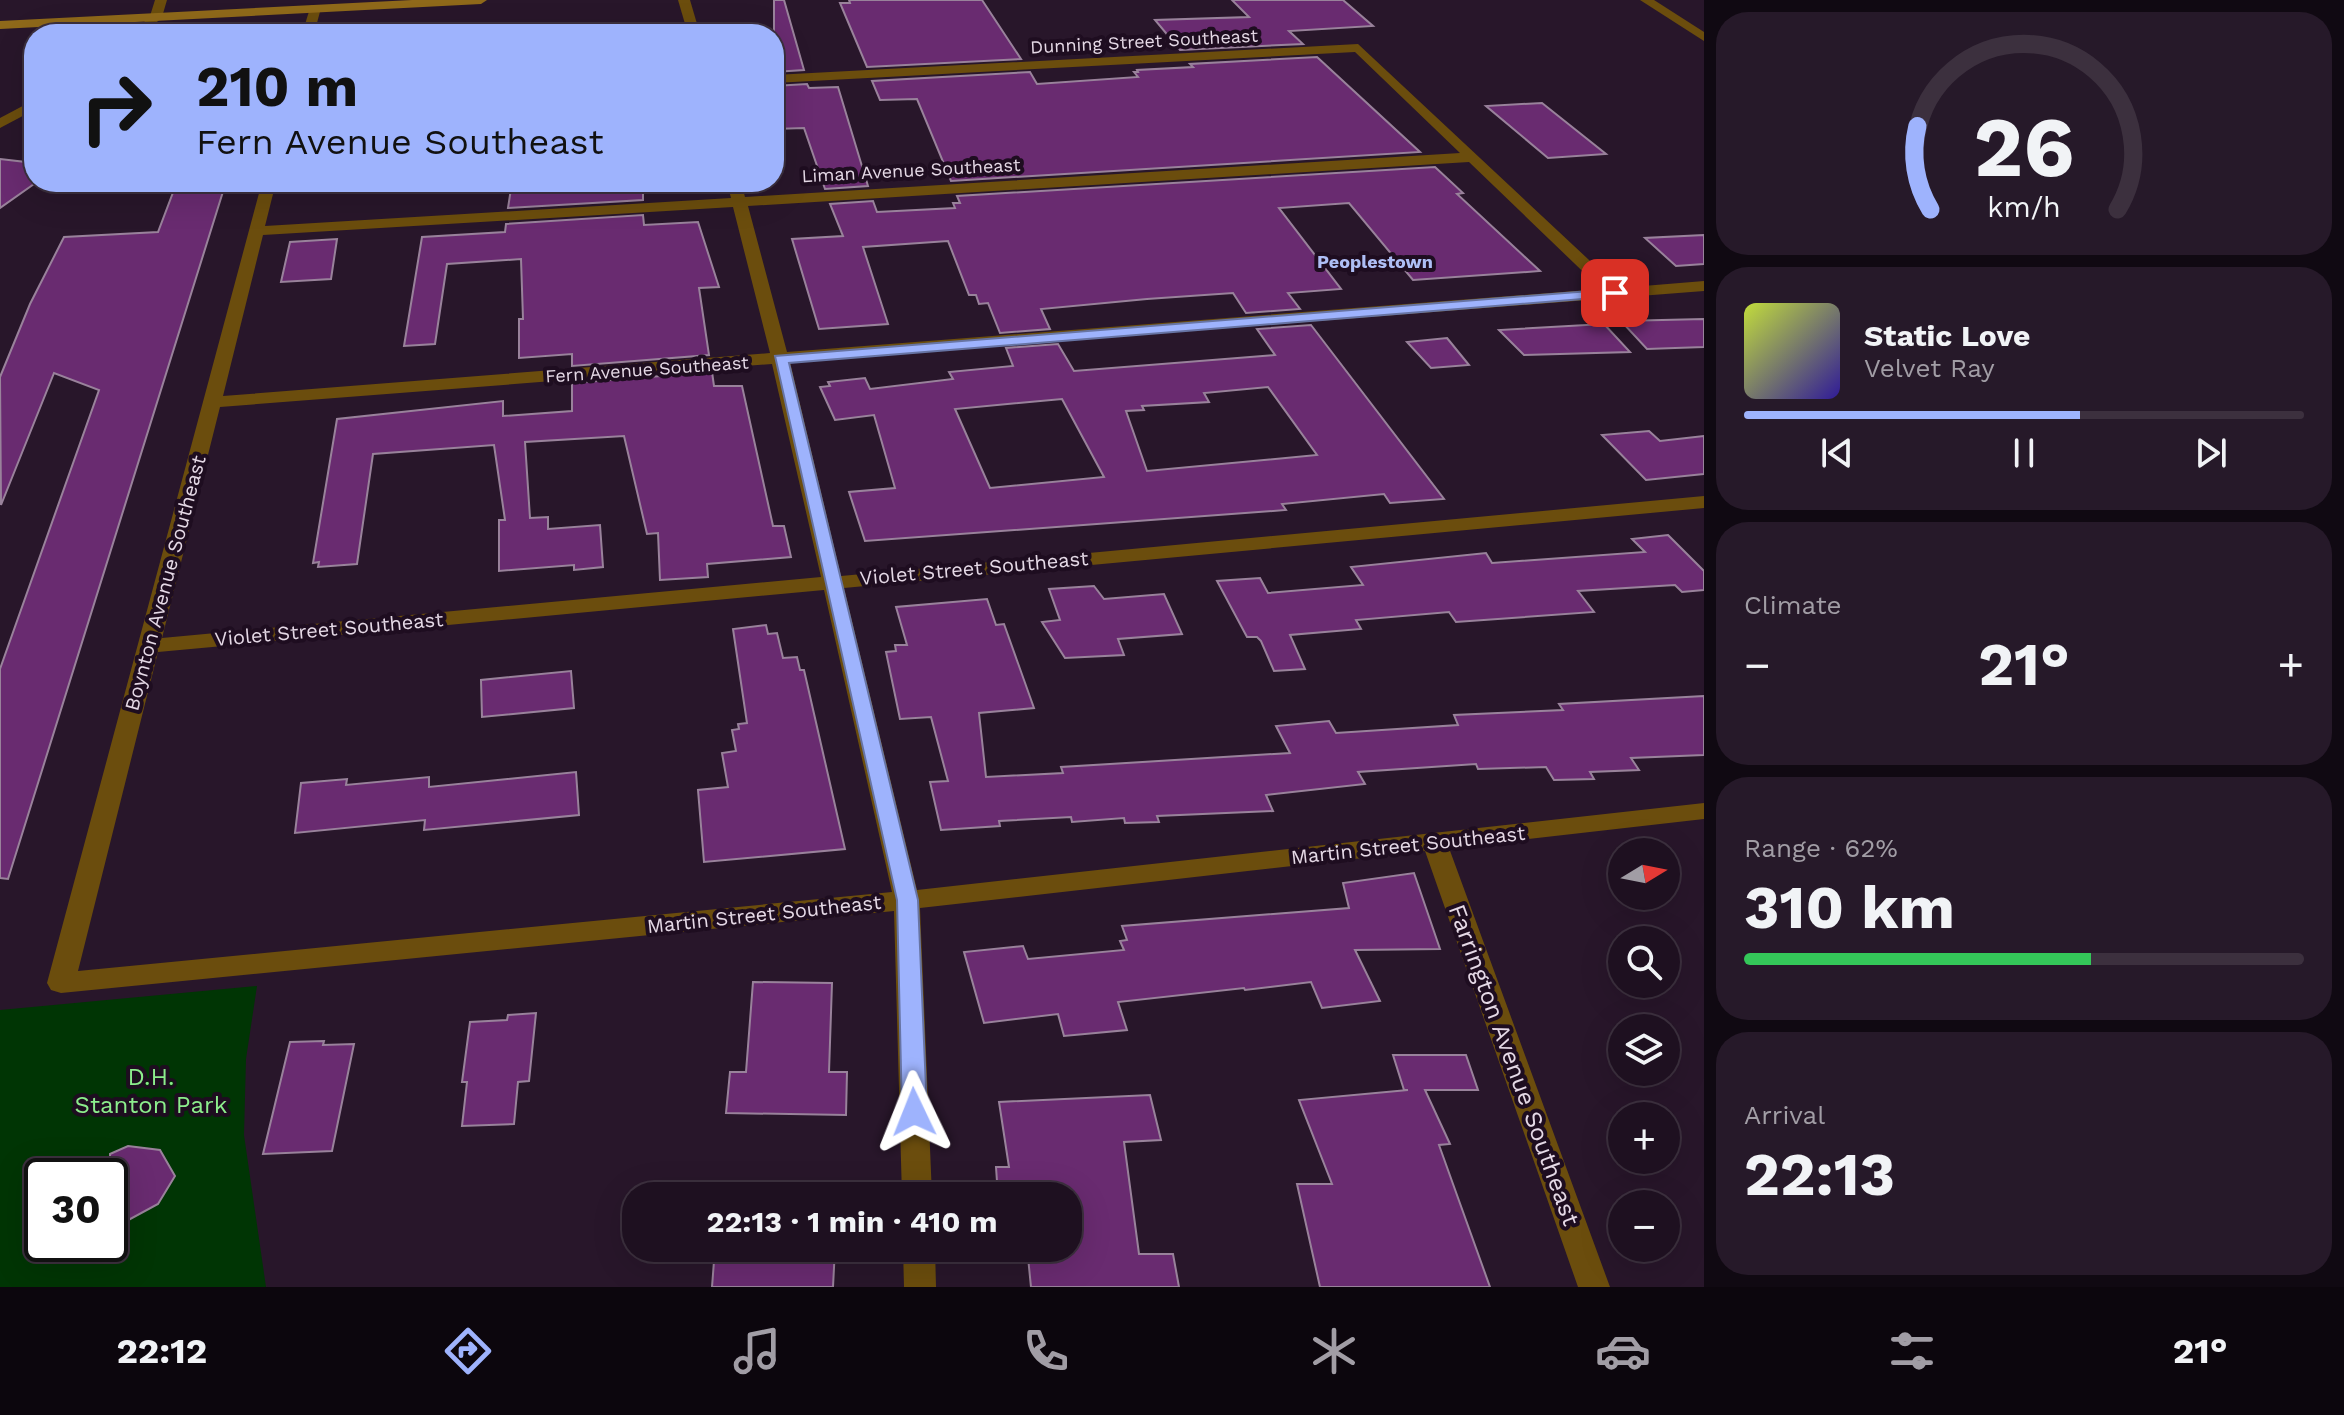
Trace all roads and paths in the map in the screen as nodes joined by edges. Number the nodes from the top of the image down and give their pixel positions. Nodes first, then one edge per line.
1 (161, 0) edge
2 (481, 0) edge
3 (684, 0) edge
4 (1646, 0) edge
5 (315, 8) junction
6 (156, 17) junction
7 (149, 24) edge
8 (311, 24) edge
9 (691, 24) edge
10 (0, 25) edge
11 (1704, 37) edge
12 (784, 78) edge
13 (24, 110) edge
14 (0, 124) edge
15 (1473, 157) junction
16 (784, 189) edge
17 (266, 192) edge
18 (724, 192) edge
19 (736, 192) edge
20 (256, 231) junction
21 (1704, 286) edge
22 (1615, 293) junction
23 (780, 359) junction
24 (212, 402) junction
25 (1704, 502) edge
26 (833, 581) junction
27 (148, 646) junction
28 (1704, 811) edge
29 (1434, 842) junction
30 (907, 900) junction
31 (61, 983) joint
32 (917, 1182) edge
33 (919, 1262) edge
34 (920, 1287) edge
35 (1594, 1287) edge

1 - 6 street
2 - 5 main road
3 - 9 street
4 - 11 street
5 - 6 main road
5 - 8 street
6 - 7 street
6 - 10 main road
12 - 15 street, Dunning Street Southeast
13 - 14 street
15 - 16 street, Liman Avenue Southeast
15 - 22 street, Dunning Street Southeast
17 - 20 street, Boynton Avenue Southeast
18 - 20 street, Liman Avenue Southeast
19 - 23 street
20 - 24 street, Boynton Avenue Southeast
21 - 22 street, Fern Avenue Southeast
22 - 23 street, Fern Avenue Southeast
23 - 24 street, Fern Avenue Southeast
23 - 26 street
24 - 27 street, Boynton Avenue Southeast
25 - 26 street, Violet Street Southeast
26 - 27 street, Violet Street Southeast
26 - 30 street
27 - 31 street, Boynton Avenue Southeast
28 - 29 street, Martin Street Southeast
29 - 30 street, Martin Street Southeast
29 - 35 street, Farrington Avenue Southeast
30 - 31 street, Martin Street Southeast
30 - 32 street
33 - 34 street

